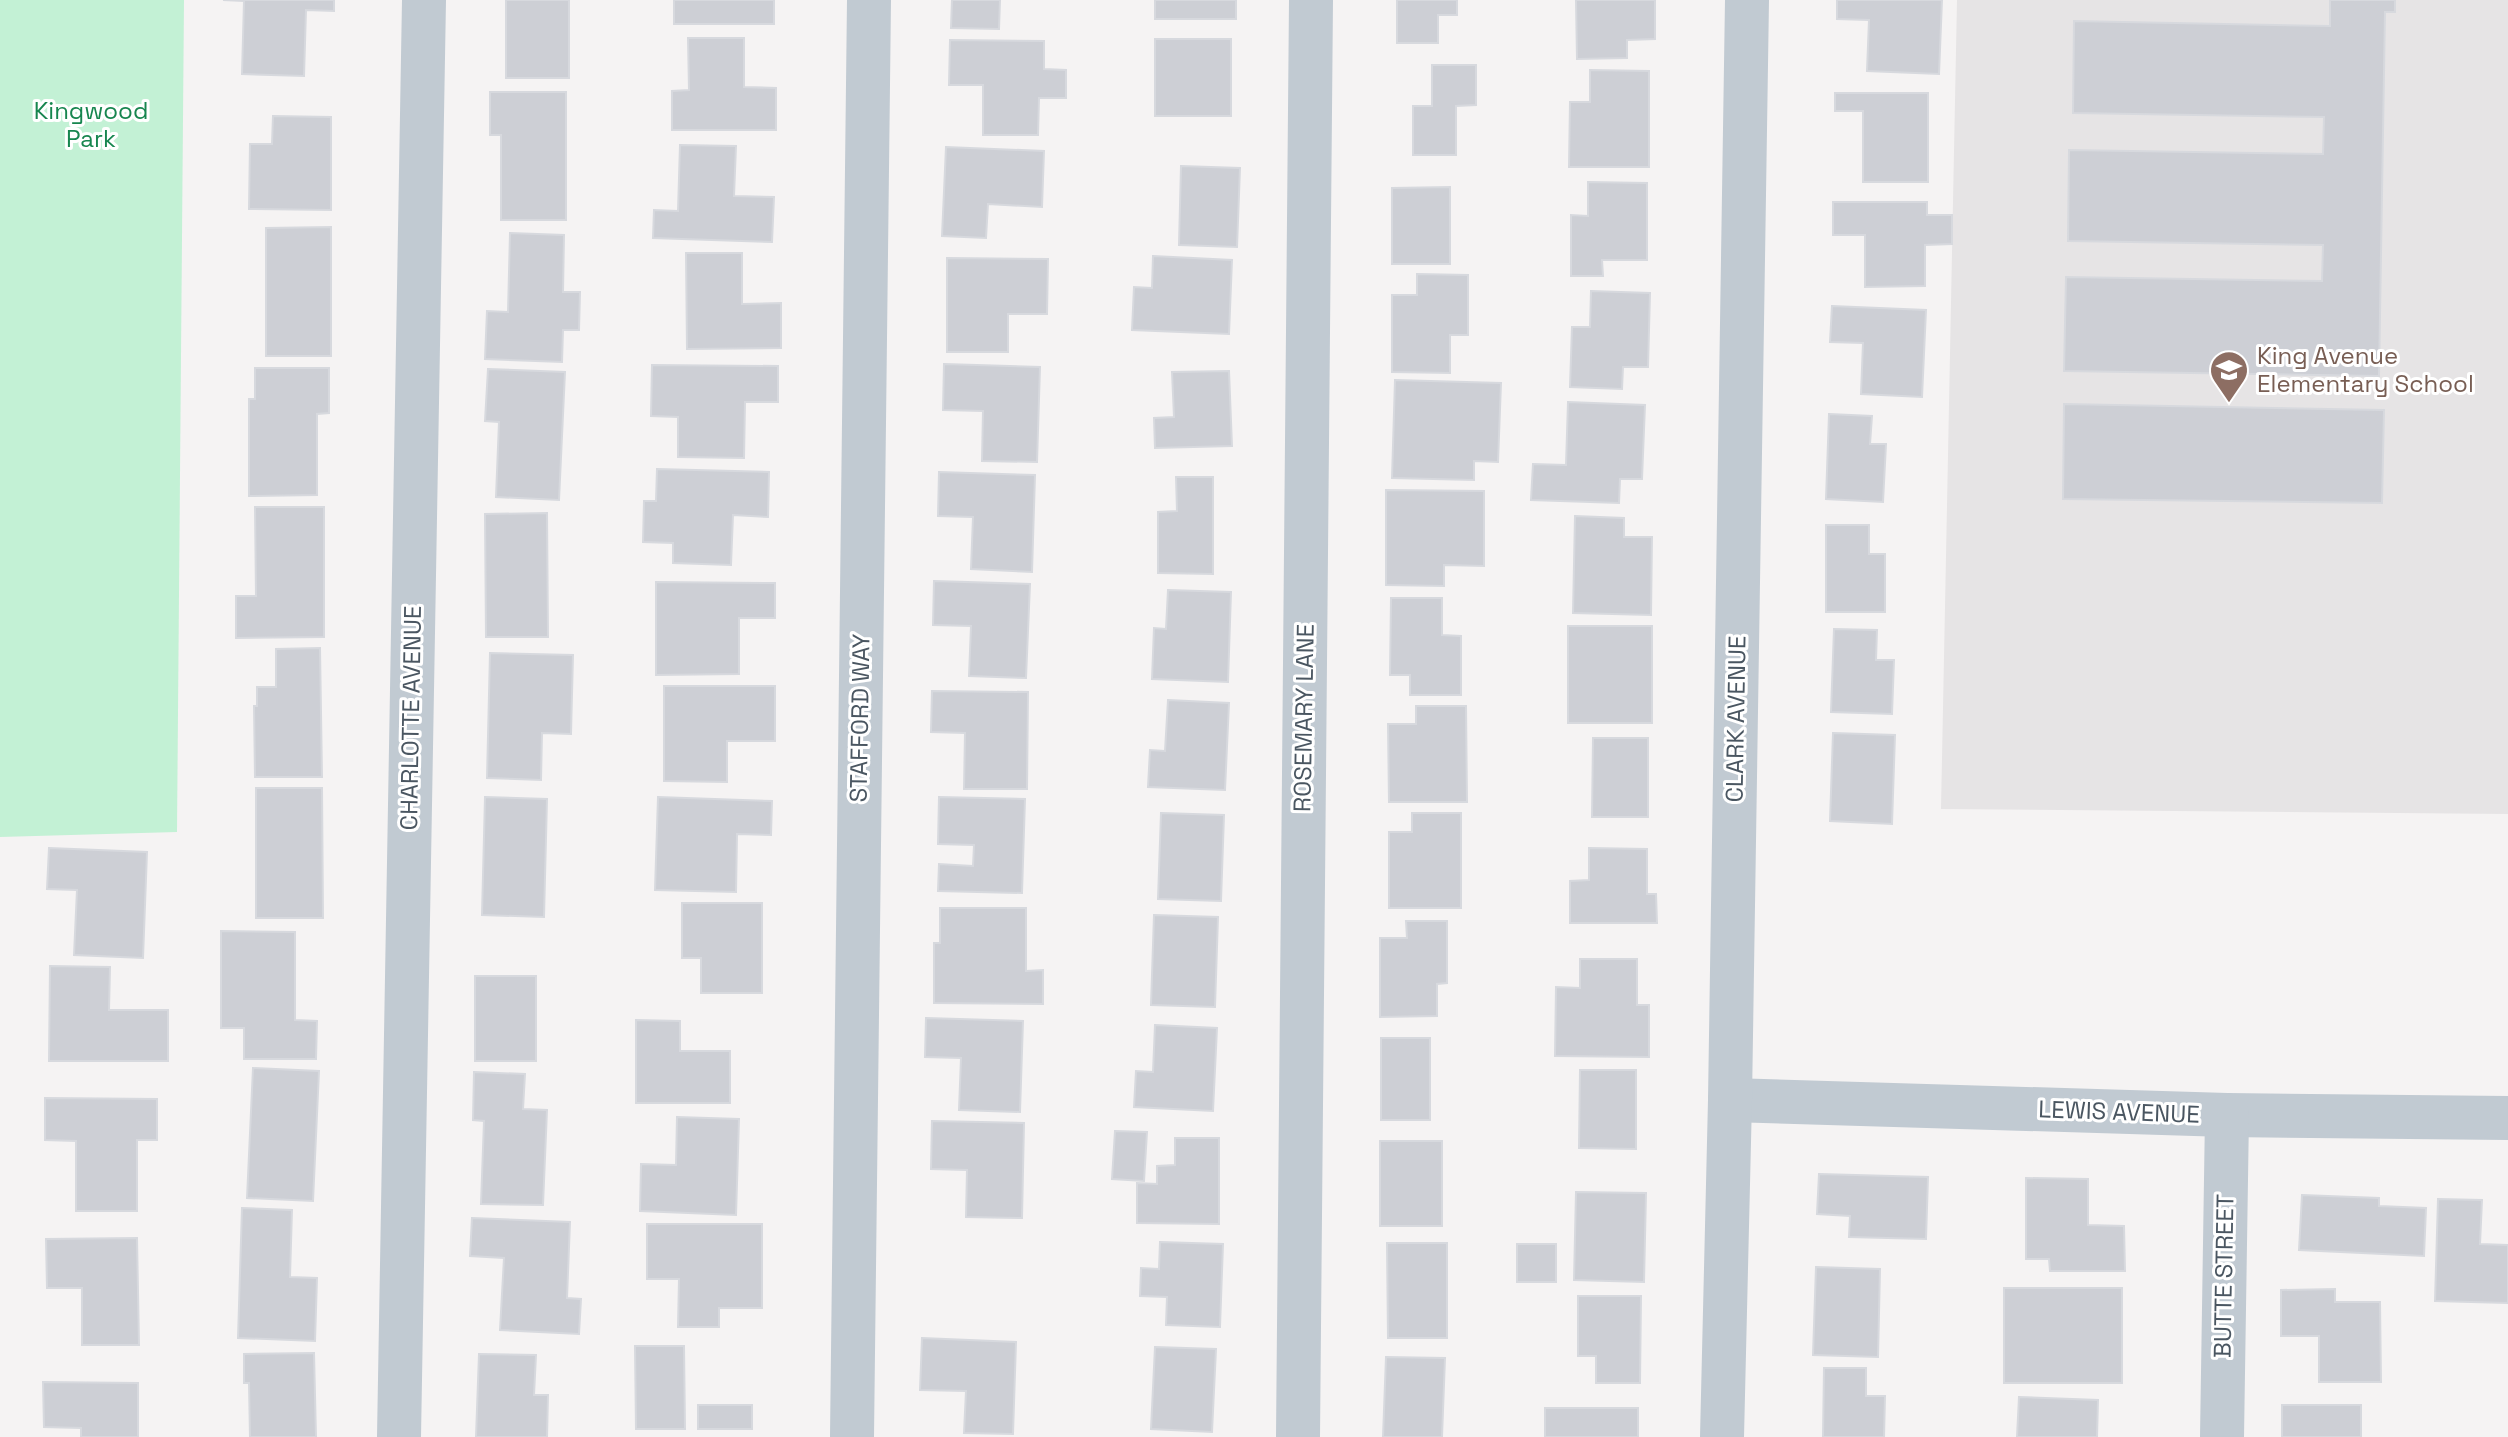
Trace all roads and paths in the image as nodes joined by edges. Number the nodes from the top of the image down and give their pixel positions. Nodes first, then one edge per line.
1 (424, 0) edge
2 (869, 0) edge
3 (1311, 0) edge
4 (1747, 0) edge
5 (1730, 1100) junction
6 (2227, 1115) junction
7 (2508, 1118) edge
8 (399, 1437) edge
9 (852, 1437) edge
10 (1298, 1437) edge
11 (1722, 1437) edge
12 (2222, 1437) edge

1 - 8 street, CHARLOTTE AVENUE
2 - 9 street, STAFFORD WAY
3 - 10 street, ROSEMARY LANE
4 - 5 street, CLARK AVENUE
5 - 6 street, LEWIS AVENUE
5 - 11 street, CLARK AVENUE
6 - 7 street, LEWIS AVENUE
6 - 12 street, BUTTE STREET

